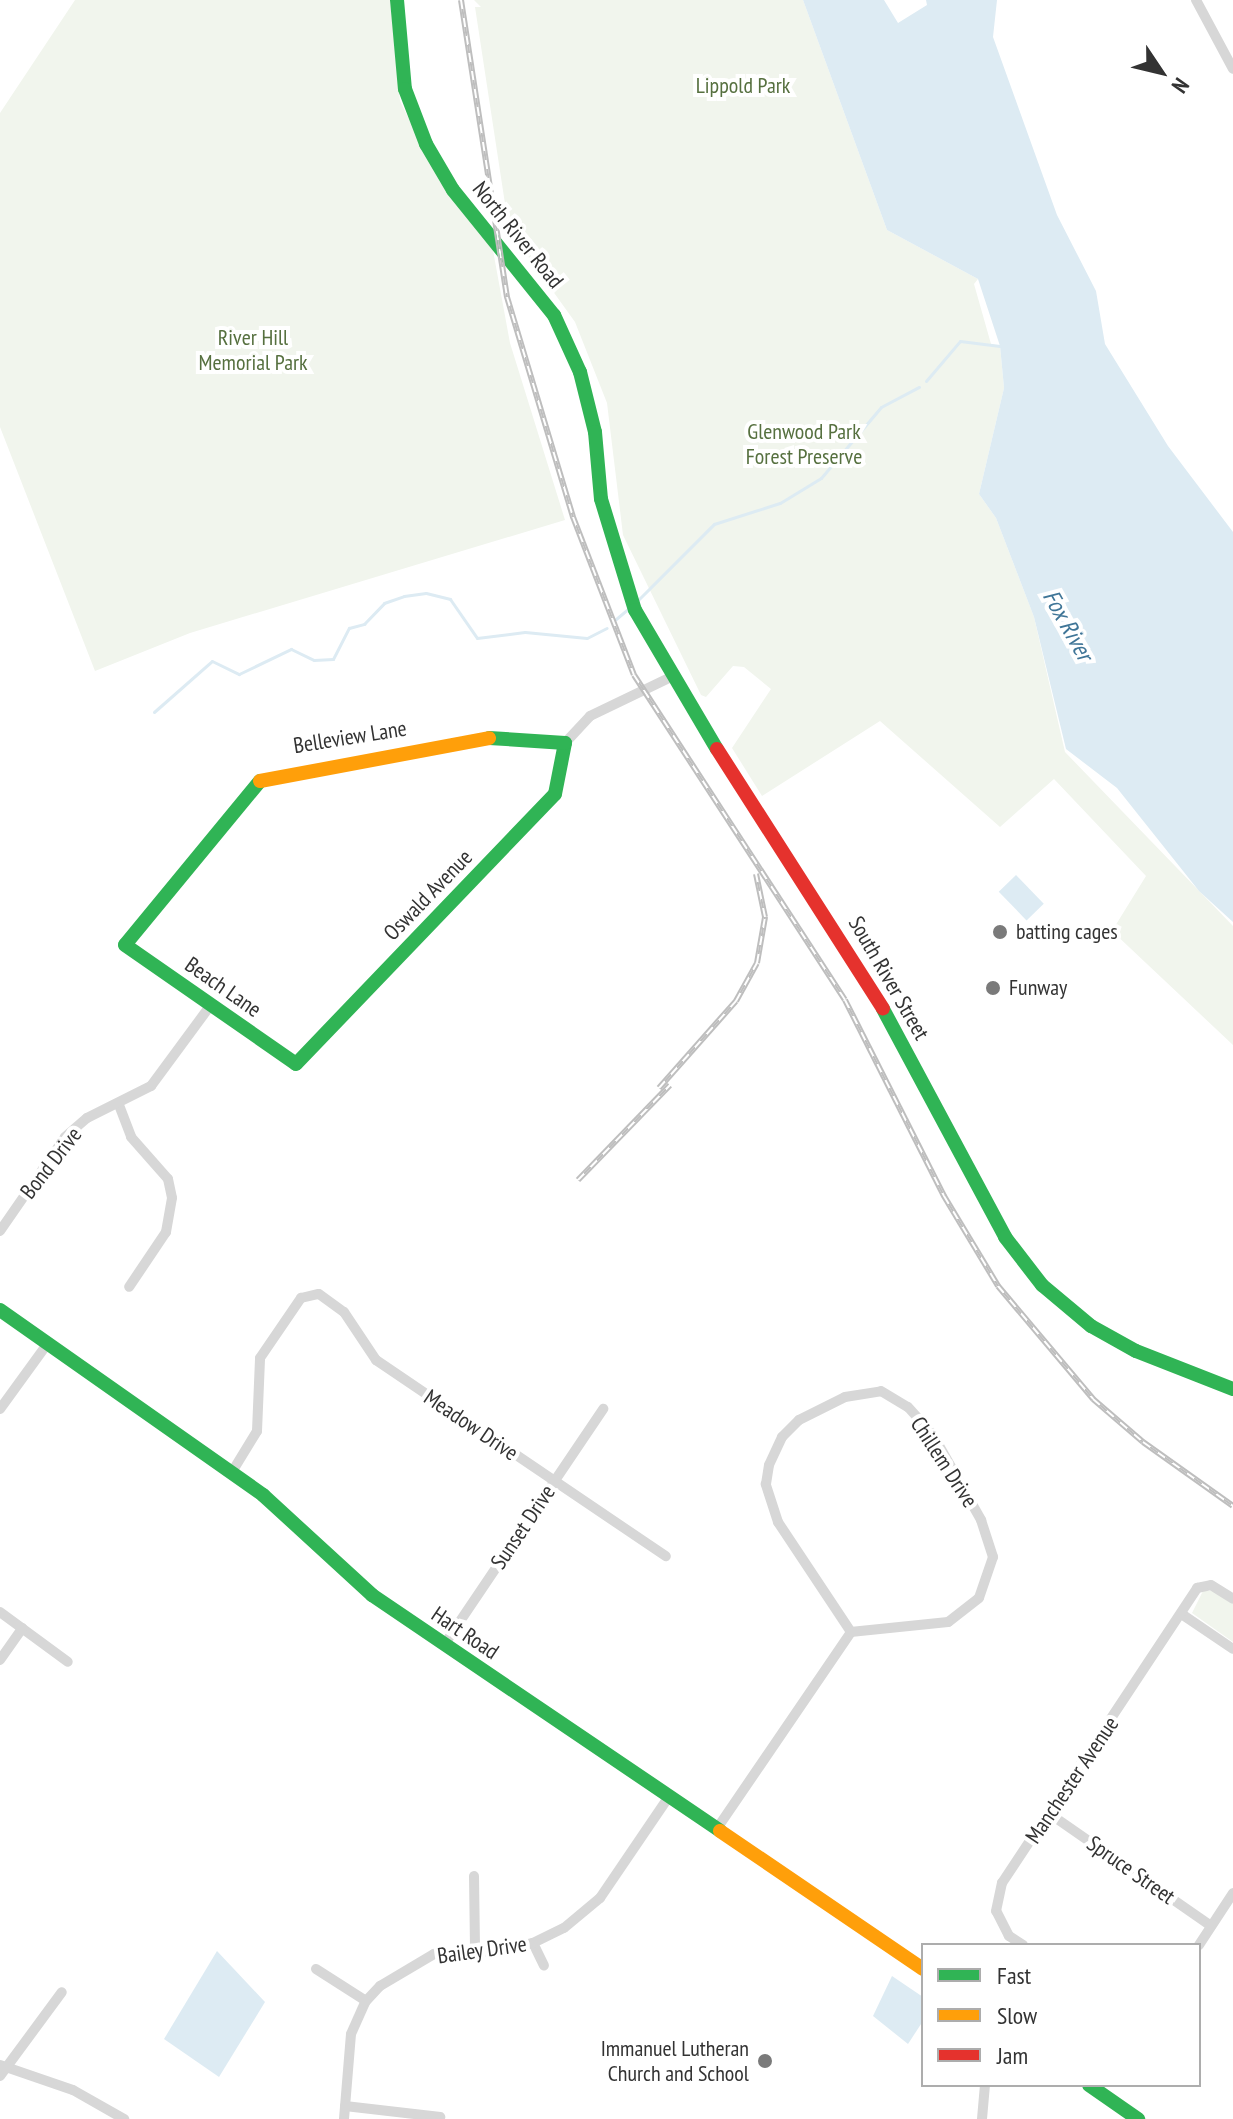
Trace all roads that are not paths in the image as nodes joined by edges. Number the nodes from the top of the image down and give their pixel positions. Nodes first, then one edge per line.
1 (397, 0) edge
2 (1196, 0) edge
3 (1233, 69) edge
4 (601, 499) joint
5 (671, 677) junction
6 (565, 743) junction
7 (125, 945) joint
8 (210, 1006) junction
9 (296, 1064) joint
10 (119, 1105) junction
11 (0, 1231) edge
12 (129, 1287) dead end
13 (0, 1310) edge
14 (48, 1343) junction
15 (1233, 1389) edge
16 (0, 1409) edge
17 (603, 1409) dead end
18 (232, 1472) junction
19 (553, 1482) junction
20 (666, 1556) dead end
21 (1233, 1599) edge
22 (0, 1612) edge
23 (1183, 1615) junction
24 (22, 1628) junction
25 (851, 1632) junction
26 (444, 1645) junction
27 (1233, 1649) edge
28 (0, 1660) edge
29 (68, 1662) dead end
30 (668, 1798) junction
31 (1050, 1814) junction
32 (716, 1830) junction
33 (474, 1876) dead end
34 (1233, 1893) edge
35 (1211, 1926) junction
36 (533, 1943) junction
37 (1020, 1943) edge
38 (1200, 1943) edge
39 (475, 1951) junction
40 (544, 1966) dead end
41 (921, 1968) edge
42 (316, 1969) dead end
43 (62, 1992) dead end
44 (366, 2001) junction
45 (3, 2070) edge
46 (985, 2087) edge
47 (1105, 2090) edge
48 (345, 2106) junction
49 (440, 2117) dead end
50 (124, 2119) edge
51 (344, 2119) edge
52 (982, 2119) edge
53 (1138, 2119) edge

1 - 4 street, North River Road
2 - 3 street
4 - 5 street, South River Street
5 - 6 street
5 - 15 street, South River Street
6 - 7 street, Belleview Lane
6 - 9 street, Oswald Avenue
7 - 8 street, Beach Lane
8 - 9 street, Beach Lane
8 - 10 street, Bond Drive
10 - 11 street, Bond Drive
10 - 12 street
13 - 14 street, Hart Road
14 - 16 street
14 - 18 street, Hart Road
17 - 19 street, Sunset Drive
18 - 19 street, Meadow Drive
18 - 26 street, Hart Road
19 - 20 street, Meadow Drive
19 - 26 street, Sunset Drive
21 - 23 street, Manchester Avenue
22 - 24 street
23 - 27 street
23 - 31 street, Manchester Avenue
24 - 28 street
24 - 29 street
25 - 25 street, Chillem Drive
25 - 32 street
26 - 30 street, Hart Road
30 - 32 street, Hart Road
30 - 36 street, Bailey Drive
31 - 35 street, Spruce Street
31 - 37 street, Manchester Avenue
32 - 41 street, Hart Road
33 - 39 street
34 - 35 street
35 - 38 street
36 - 39 street, Bailey Drive
36 - 40 street
39 - 44 street, Bailey Drive
42 - 44 street
43 - 45 street
44 - 48 street, Bailey Drive
45 - 50 street
46 - 52 street
47 - 53 street
48 - 49 street
48 - 51 street, Bailey Drive

